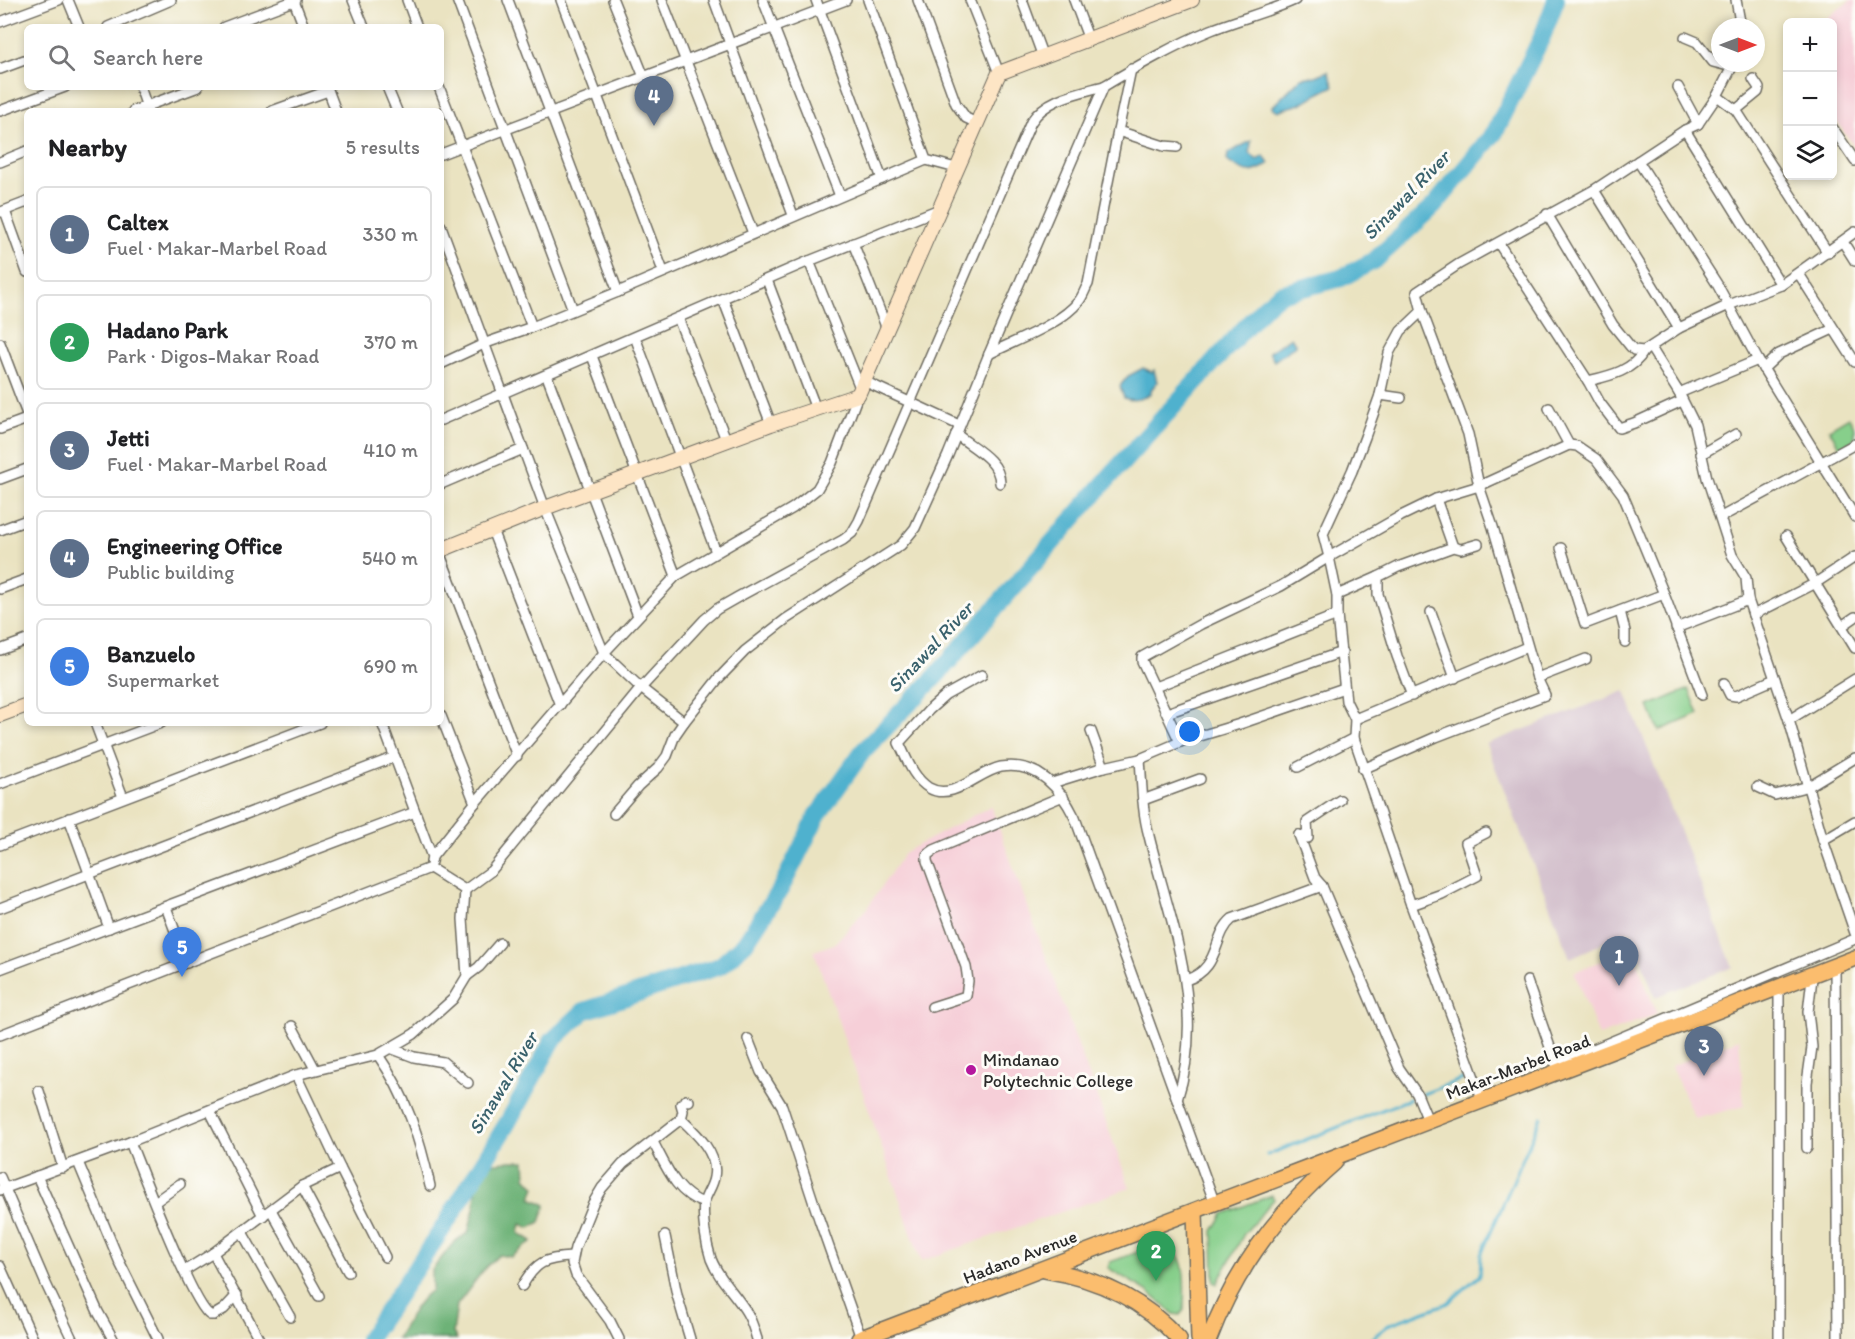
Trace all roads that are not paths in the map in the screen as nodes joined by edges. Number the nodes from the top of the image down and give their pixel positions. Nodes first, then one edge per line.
1 (59, 0) edge
2 (68, 0) edge
3 (171, 0) edge
4 (295, 0) edge
5 (353, 0) edge
6 (406, 0) edge
7 (457, 0) edge
8 (508, 0) edge
9 (561, 0) edge
10 (613, 0) edge
11 (662, 0) edge
12 (714, 0) edge
13 (763, 0) edge
14 (816, 0) edge
15 (846, 0) edge
16 (868, 0) edge
17 (918, 0) edge
18 (970, 0) edge
19 (1022, 0) edge
20 (1074, 0) edge
21 (1192, 0) edge
22 (1295, 0) edge
23 (1736, 0) edge
24 (820, 10) junction
25 (1739, 18) edge
26 (0, 22) edge
27 (78, 24) edge
28 (115, 24) edge
29 (232, 24) edge
30 (303, 24) edge
31 (363, 24) edge
32 (416, 24) edge
33 (773, 27) junction
34 (1685, 37) dead end
35 (1089, 40) junction
36 (730, 44) junction
37 (1043, 57) junction
38 (24, 59) edge
39 (685, 60) junction
40 (1711, 60) edge
41 (0, 69) edge
42 (1131, 69) junction
43 (1729, 72) edge
44 (999, 73) junction
45 (644, 77) junction
46 (1753, 79) dead end
47 (1104, 86) junction
48 (1678, 87) dead end
49 (57, 90) edge
50 (141, 90) edge
51 (191, 90) edge
52 (325, 90) edge
53 (328, 90) edge
54 (388, 90) edge
55 (440, 90) edge
56 (597, 95) junction
57 (1717, 96) junction
58 (148, 108) edge
59 (280, 108) edge
60 (335, 108) edge
61 (396, 108) edge
62 (1736, 110) junction
63 (0, 111) edge
64 (551, 112) junction
65 (977, 123) junction
66 (1698, 124) junction
67 (507, 130) junction
68 (1118, 130) junction
69 (1685, 130) junction
70 (1837, 133) edge
71 (462, 146) junction
72 (1178, 147) dead end
73 (24, 152) edge
74 (444, 153) edge
75 (926, 159) junction
76 (1638, 161) junction
77 (1855, 161) edge
78 (0, 162) edge
79 (956, 168) junction
80 (882, 178) junction
81 (1594, 190) junction
82 (840, 196) junction
83 (24, 203) edge
84 (942, 208) junction
85 (2, 212) edge
86 (1547, 214) junction
87 (793, 215) junction
88 (1855, 232) edge
89 (753, 233) junction
90 (444, 234) edge
91 (1843, 242) junction
92 (853, 243) junction
93 (1499, 244) junction
94 (1828, 253) junction
95 (809, 261) junction
96 (1855, 261) edge
97 (24, 265) edge
98 (663, 271) junction
99 (1799, 274) junction
100 (767, 280) junction
101 (1781, 285) junction
102 (618, 292) junction
103 (723, 299) junction
104 (1729, 305) junction
105 (573, 310) junction
106 (1422, 310) junction
107 (678, 318) junction
108 (532, 327) junction
109 (1679, 328) junction
110 (887, 329) junction
111 (1833, 329) junction
112 (635, 337) junction
113 (0, 343) edge
114 (486, 343) junction
115 (1648, 350) junction
116 (989, 354) junction
117 (592, 356) junction
118 (1855, 362) edge
119 (444, 363) edge
120 (1761, 364) junction
121 (547, 376) junction
122 (1588, 381) junction
123 (861, 389) junction
124 (503, 395) junction
125 (1380, 395) junction
126 (1681, 397) junction
127 (1401, 398) dead end
128 (910, 401) junction
129 (24, 408) edge
130 (1549, 408) dead end
131 (816, 409) junction
132 (24, 417) edge
133 (444, 419) edge
134 (771, 424) junction
135 (0, 429) edge
136 (958, 430) junction
137 (1736, 434) dead end
138 (728, 442) junction
139 (1855, 444) edge
140 (1569, 445) junction
141 (524, 449) junction
142 (1701, 454) junction
143 (682, 458) junction
144 (1822, 461) junction
145 (24, 470) edge
146 (637, 474) junction
147 (0, 479) edge
148 (444, 483) edge
149 (1000, 483) dead end
150 (1479, 486) junction
151 (590, 492) junction
152 (1436, 499) junction
153 (545, 508) junction
154 (1721, 517) junction
155 (1855, 517) edge
156 (24, 521) edge
157 (0, 530) edge
158 (492, 530) junction
159 (1786, 536) dead end
160 (1478, 544) dead end
161 (1453, 547) junction
162 (1560, 548) dead end
163 (444, 549) edge
164 (716, 552) junction
165 (1329, 557) junction
166 (1855, 557) edge
167 (444, 566) edge
168 (676, 576) junction
169 (1378, 577) junction
170 (24, 580) edge
171 (1815, 584) junction
172 (0, 589) edge
173 (1664, 594) junction
174 (1337, 595) junction
175 (1748, 600) junction
176 (1620, 611) junction
177 (1431, 612) dead end
178 (1337, 615) junction
179 (1753, 615) junction
180 (638, 616) junction
181 (1855, 617) edge
182 (1842, 626) junction
183 (1677, 628) junction
184 (24, 641) edge
185 (1624, 642) dead end
186 (1527, 647) junction
187 (1855, 648) edge
188 (0, 650) edge
189 (604, 652) junction
190 (1342, 652) junction
191 (1586, 659) dead end
192 (982, 675) dead end
193 (1455, 678) junction
194 (1537, 678) junction
195 (1775, 679) junction
196 (1855, 679) edge
197 (1724, 683) dead end
198 (1155, 687) junction
199 (641, 688) junction
200 (1344, 688) junction
201 (1702, 695) dead end
202 (1412, 696) junction
203 (560, 705) junction
204 (24, 706) edge
205 (1167, 713) junction
206 (0, 715) edge
207 (1355, 719) junction
208 (1788, 720) junction
209 (684, 722) junction
210 (444, 724) edge
211 (96, 726) edge
212 (153, 726) edge
213 (312, 726) edge
214 (383, 726) edge
215 (1091, 731) dead end
216 (1354, 738) junction
217 (1180, 742) junction
218 (104, 745) junction
219 (517, 756) junction
220 (394, 757) junction
221 (1855, 758) edge
222 (1140, 759) junction
223 (1104, 767) junction
224 (1298, 767) dead end
225 (1364, 769) junction
226 (1200, 778) dead end
227 (1052, 783) junction
228 (0, 784) edge
229 (1809, 786) junction
230 (1758, 787) dead end
231 (1063, 796) junction
232 (123, 797) junction
233 (1143, 800) junction
234 (1340, 800) dead end
235 (475, 803) junction
236 (415, 812) junction
237 (614, 814) dead end
238 (69, 818) junction
239 (1855, 821) edge
240 (1486, 833) dead end
241 (1823, 840) junction
242 (0, 845) edge
243 (432, 857) junction
244 (430, 868) junction
245 (89, 874) junction
246 (1322, 886) junction
247 (465, 890) junction
248 (1411, 905) junction
249 (166, 907) junction
250 (0, 908) edge
251 (109, 928) junction
252 (1855, 933) edge
253 (1855, 939) edge
254 (500, 943) dead end
255 (1855, 958) edge
256 (187, 963) junction
257 (1835, 966) junction
258 (0, 969) edge
259 (1817, 973) junction
260 (467, 976) junction
261 (1186, 980) junction
262 (1527, 981) dead end
263 (1779, 988) junction
264 (932, 1007) dead end
265 (292, 1026) dead end
266 (0, 1035) edge
267 (748, 1039) dead end
268 (390, 1048) junction
269 (378, 1055) junction
270 (315, 1069) junction
271 (1557, 1069) junction
272 (296, 1075) junction
273 (468, 1083) dead end
274 (39, 1091) dead end
275 (1177, 1100) junction
276 (689, 1101) dead end
277 (1483, 1102) junction
278 (210, 1111) junction
279 (681, 1119) junction
280 (1430, 1123) junction
281 (130, 1142) junction
282 (653, 1142) junction
283 (1807, 1148) dead end
284 (1342, 1156) junction
285 (78, 1162) junction
286 (63, 1168) junction
287 (340, 1168) junction
288 (37, 1176) junction
289 (0, 1177) edge
290 (180, 1184) dead end
291 (302, 1186) junction
292 (430, 1186) dead end
293 (2, 1189) edge
294 (155, 1202) junction
295 (704, 1203) junction
296 (1215, 1204) junction
297 (272, 1210) junction
298 (1195, 1212) junction
299 (263, 1216) junction
300 (242, 1232) junction
301 (665, 1236) dead end
302 (213, 1253) junction
303 (385, 1257) dead end
304 (572, 1257) junction
305 (0, 1266) edge
306 (1042, 1270) junction
307 (184, 1271) junction
308 (348, 1272) dead end
309 (522, 1286) dead end
310 (237, 1295) junction
311 (319, 1296) dead end
312 (290, 1317) dead end
313 (33, 1339) edge
314 (72, 1339) edge
315 (113, 1339) edge
316 (158, 1339) edge
317 (259, 1339) edge
318 (619, 1339) edge
319 (690, 1339) edge
320 (757, 1339) edge
321 (860, 1339) edge
322 (1179, 1339) edge
323 (1199, 1339) edge
324 (1209, 1339) edge
325 (1779, 1339) edge
326 (1838, 1339) edge

1 - 26 street
2 - 27 street
3 - 28 street
4 - 29 street
4 - 30 street
5 - 31 street
6 - 32 street
7 - 67 street
8 - 64 street
9 - 56 street
10 - 45 street
11 - 39 street
12 - 36 street
13 - 33 street
14 - 24 street
15 - 24 street
16 - 75 street
17 - 65 street
18 - 44 street
19 - 37 street
20 - 35 street
21 - 35 street
22 - 42 street
23 - 25 street
24 - 33 street
24 - 80 street
33 - 36 street
33 - 82 street
34 - 40 street
35 - 37 street
36 - 39 street
36 - 87 street
37 - 44 street
38 - 41 street
39 - 45 street
39 - 89 street
42 - 47 street
42 - 68 street
43 - 57 street
44 - 65 street
45 - 56 street
46 - 62 street
47 - 116 street
47 - 128 street
48 - 66 street
49 - 63 street
50 - 58 street
51 - 58 street
52 - 59 street
53 - 60 street
54 - 61 street
55 - 71 street
56 - 64 street
56 - 98 street
57 - 62 street
57 - 66 street
62 - 94 street
64 - 67 street
64 - 102 street
65 - 79 street
66 - 69 street
67 - 71 street
67 - 105 street
68 - 72 street
68 - 116 street
69 - 76 street
69 - 101 street
70 - 77 street
71 - 74 street
71 - 108 street
73 - 78 street
75 - 79 street
75 - 80 street
76 - 81 street
76 - 104 street
79 - 84 street
80 - 82 street
81 - 86 street
81 - 109 street
82 - 87 street
83 - 85 street
84 - 92 street
84 - 110 street
85 - 97 street
86 - 93 street
86 - 115 street
87 - 89 street
88 - 91 street
89 - 98 street
90 - 114 street
91 - 94 street
91 - 96 street
92 - 95 street
92 - 110 street
93 - 106 street
93 - 122 street
94 - 99 street
95 - 100 street
95 - 123 street
98 - 102 street
99 - 101 street
99 - 111 street
100 - 103 street
100 - 131 street
101 - 104 street
102 - 105 street
103 - 107 street
103 - 134 street
104 - 109 street
104 - 120 street
105 - 108 street
106 - 125 street
106 - 150 street
107 - 112 street
107 - 138 street
108 - 114 street
109 - 115 street
110 - 123 street
111 - 118 street
111 - 120 street
112 - 117 street
112 - 143 street
113 - 129 street
114 - 119 street
114 - 124 street
115 - 122 street
115 - 126 street
116 - 136 street
117 - 121 street
117 - 146 street
120 - 126 street
120 - 144 street
121 - 124 street
121 - 151 street
122 - 126 street
123 - 128 street
123 - 131 street
123 - 164 street
124 - 133 street
124 - 141 street
125 - 127 street
125 - 165 street
126 - 142 street
128 - 136 street
128 - 199 street
130 - 140 street
131 - 134 street
132 - 135 street
134 - 138 street
136 - 149 street
136 - 209 street
137 - 142 street
138 - 143 street
139 - 144 street
140 - 150 street
140 - 173 street
141 - 148 street
141 - 153 street
142 - 154 street
143 - 146 street
143 - 164 street
144 - 154 street
144 - 155 street
145 - 147 street
146 - 151 street
146 - 168 street
150 - 152 street
150 - 186 street
151 - 153 street
151 - 180 street
152 - 161 street
152 - 165 street
153 - 158 street
153 - 189 street
154 - 175 street
156 - 157 street
158 - 163 street
158 - 203 street
159 - 171 street
160 - 161 street
161 - 169 street
162 - 176 street
164 - 168 street
165 - 174 street
165 - 198 street
166 - 171 street
167 - 219 street
168 - 180 street
169 - 174 street
169 - 202 street
170 - 172 street
171 - 179 street
171 - 182 street
173 - 176 street
173 - 183 street
174 - 178 street
175 - 179 street
175 - 183 street
176 - 185 street
177 - 193 street
178 - 190 street
178 - 198 street
179 - 195 street
180 - 189 street
181 - 182 street
182 - 187 street
183 - 201 street
184 - 188 street
186 - 193 street
186 - 194 street
189 - 199 street
189 - 203 street
190 - 200 street
190 - 205 street
191 - 194 street
192 - 227 street
193 - 202 street
194 - 225 street
195 - 197 street
195 - 208 street
196 - 208 street
198 - 205 street
199 - 209 street
199 - 247 street
200 - 207 street
200 - 217 street
202 - 207 street
203 - 219 street
204 - 206 street
205 - 217 street
207 - 216 street
208 - 229 street
209 - 237 street
210 - 235 street
211 - 218 street
212 - 218 street
213 - 232 street
214 - 220 street
215 - 223 street
216 - 224 street
216 - 225 street
217 - 222 street
218 - 228 street
218 - 232 street
219 - 235 street
220 - 236 street
220 - 245 street
221 - 229 street
222 - 223 street
222 - 233 street
223 - 227 street
225 - 248 street
226 - 233 street
227 - 231 street
229 - 230 street
229 - 241 street
231 - 264 street
231 - 275 street
232 - 238 street
233 - 261 street
234 - 246 street
235 - 243 street
236 - 243 street
236 - 249 street
238 - 242 street
238 - 245 street
239 - 241 street
240 - 248 street
241 - 252 street
243 - 244 street
244 - 247 street
244 - 256 street
245 - 250 street
245 - 251 street
246 - 261 street
246 - 280 street
247 - 260 street
248 - 277 street
249 - 251 street
249 - 256 street
251 - 258 street
253 - 271 street
254 - 260 street
255 - 257 main road, Makar-Marbel Road
256 - 266 street
257 - 259 main road, Makar-Marbel Road
257 - 326 street
259 - 263 main road, Makar-Marbel Road
259 - 283 street
260 - 268 street
261 - 275 street
262 - 271 street
263 - 271 main road, Makar-Marbel Road
263 - 325 street
265 - 270 street
267 - 321 street
268 - 269 street
268 - 273 street
269 - 270 street
269 - 292 street
270 - 272 street
271 - 277 main road, Makar-Marbel Road
272 - 278 street
272 - 287 street
274 - 286 street
275 - 296 street
276 - 279 street
277 - 280 main road, Makar-Marbel Road
278 - 281 street
278 - 299 street
279 - 282 street
279 - 295 street
280 - 284 main road, Makar-Marbel Road
281 - 285 street
281 - 294 street
282 - 295 street
282 - 304 street
284 - 296 main road, Makar-Marbel Road
284 - 324 main road
285 - 286 street
285 - 316 street
286 - 288 street
287 - 291 street
287 - 303 street
288 - 293 street
288 - 315 street
289 - 293 street
290 - 294 street
291 - 297 street
291 - 308 street
293 - 314 street
294 - 307 street
295 - 320 street
296 - 298 main road, Makar-Marbel Road
297 - 299 street
297 - 311 street
298 - 306 main road, Hadano Avenue
298 - 323 main road
299 - 300 street
300 - 302 street
300 - 312 street
301 - 319 street
302 - 307 street
302 - 310 street
304 - 309 street
304 - 318 street
305 - 313 street
306 - 321 main road, Hadano Avenue
306 - 322 main road
307 - 310 street
310 - 317 street

